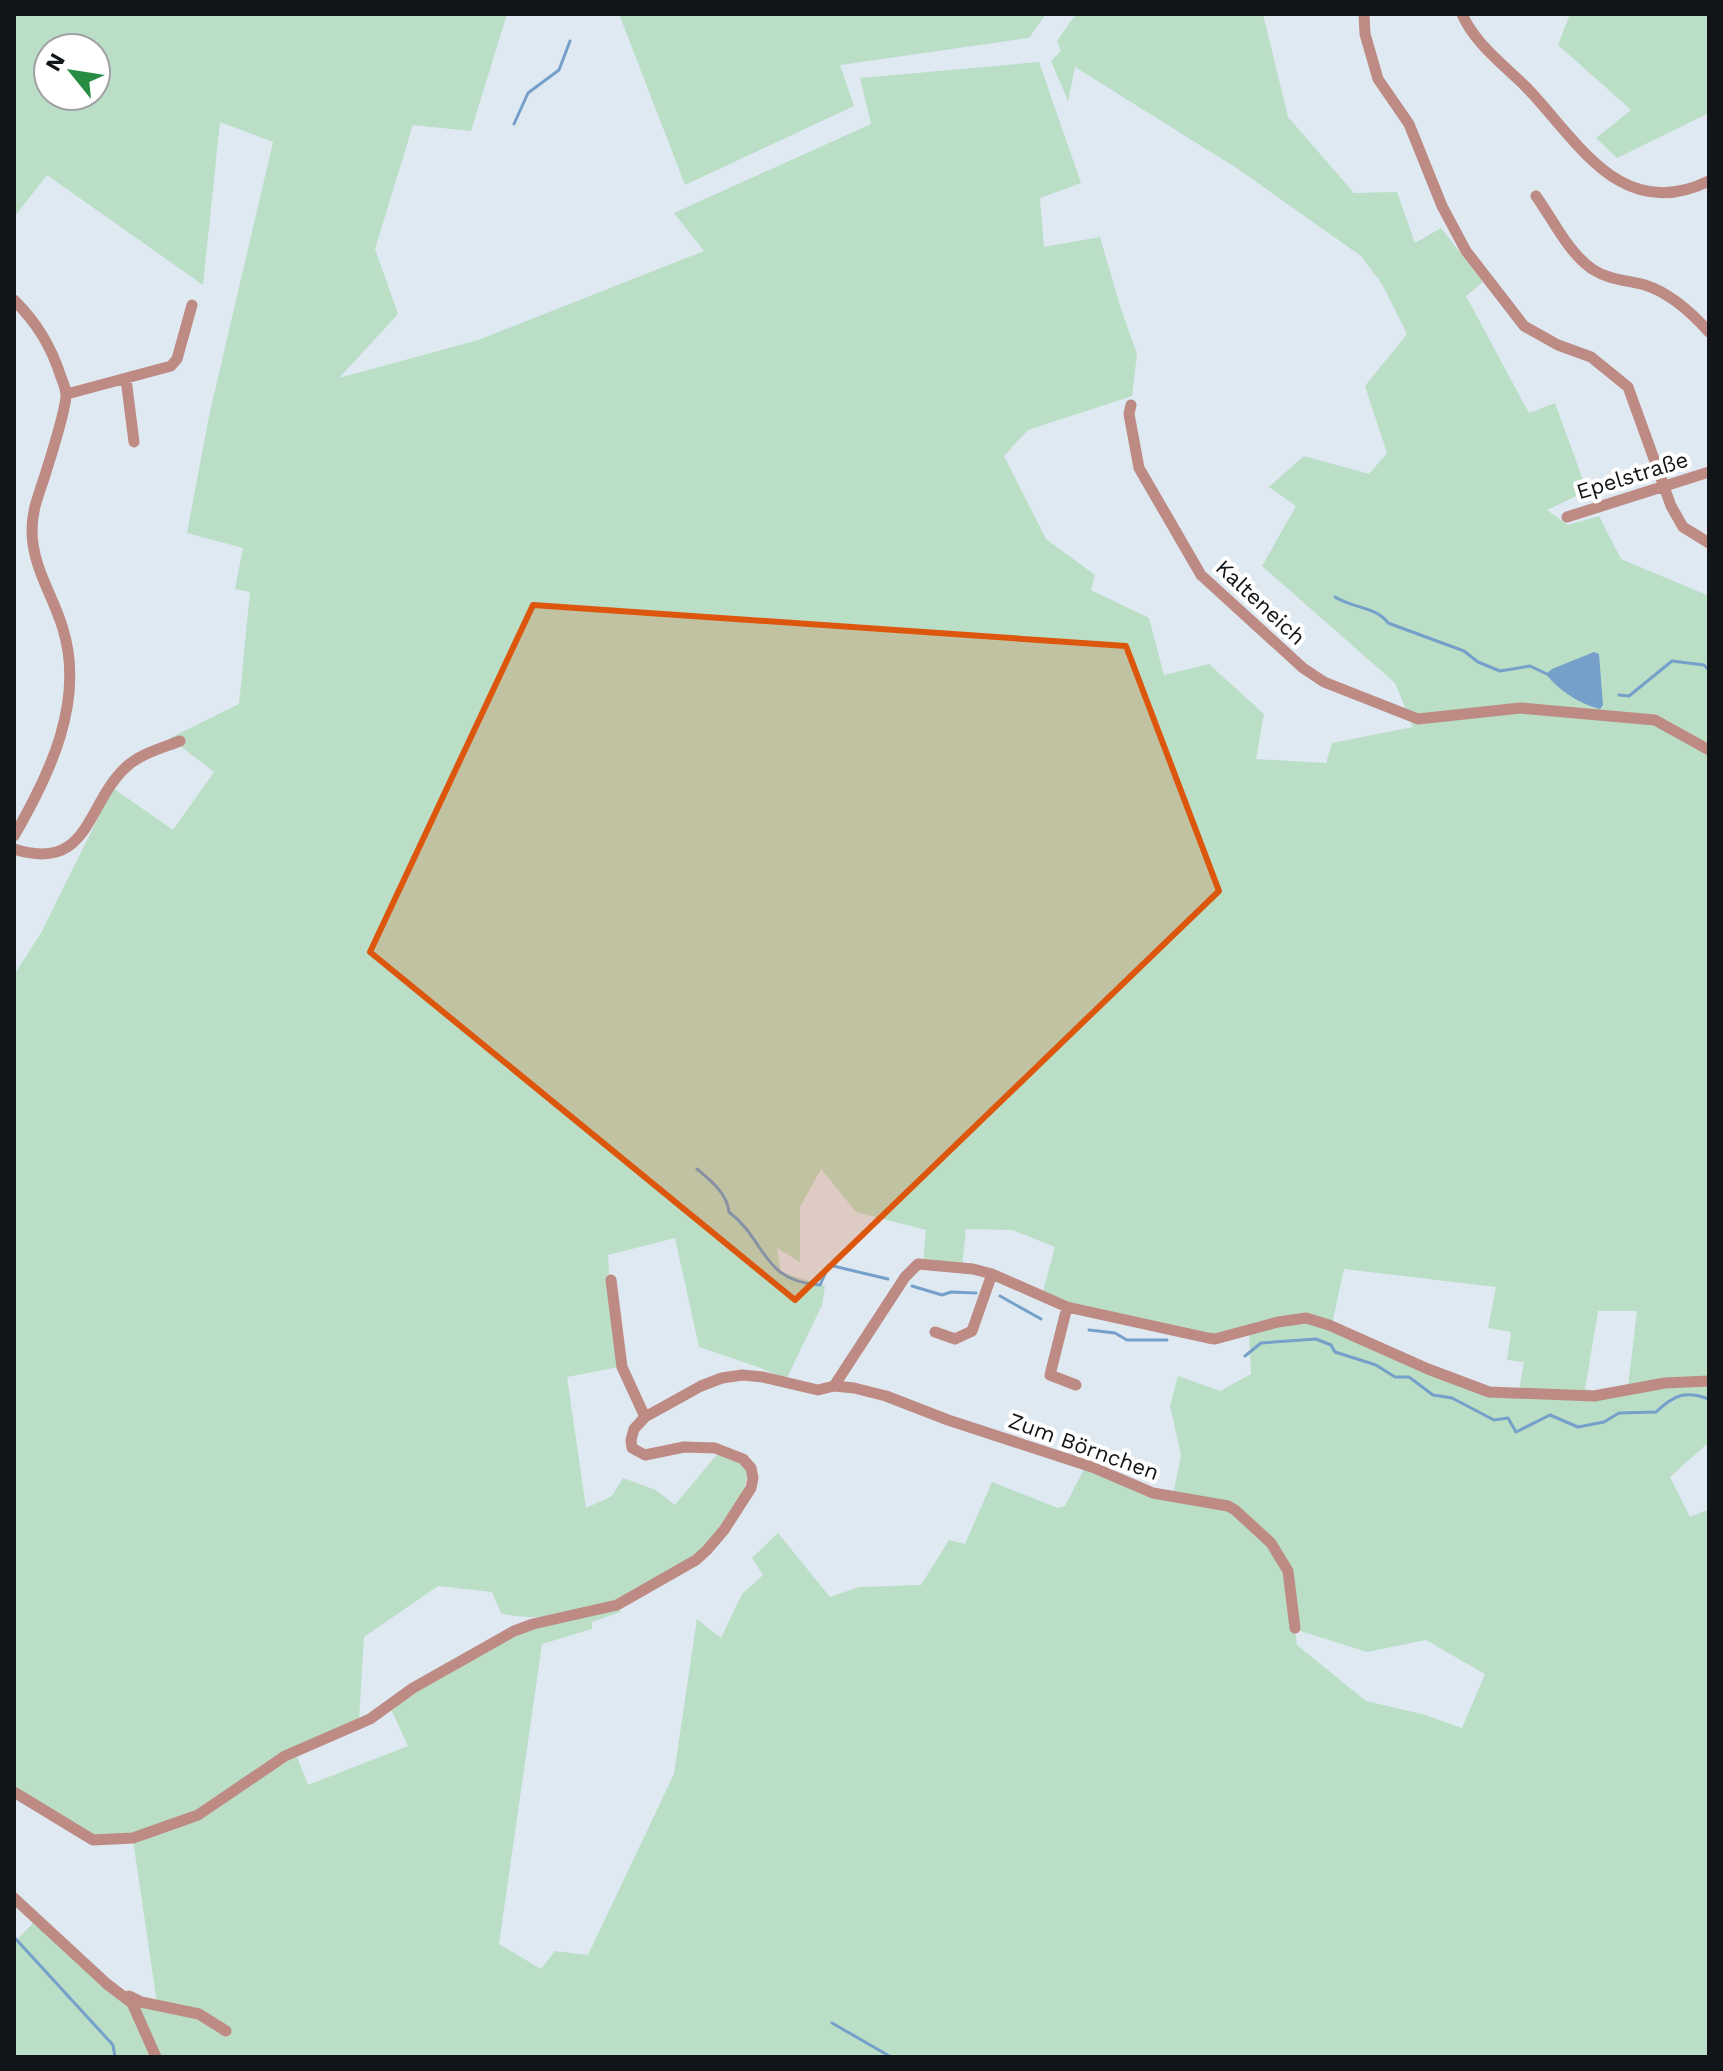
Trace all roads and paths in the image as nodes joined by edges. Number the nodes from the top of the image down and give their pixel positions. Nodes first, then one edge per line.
1 (1364, 14) edge
2 (1462, 14) edge
3 (1709, 181) edge
4 (1536, 196) dead end
5 (14, 300) edge
6 (192, 305) dead end
7 (1709, 332) edge
8 (126, 379) junction
9 (67, 394) junction
10 (1131, 405) dead end
11 (134, 442) dead end
12 (1709, 472) edge
13 (1665, 487) junction
14 (1567, 517) dead end
15 (1709, 543) edge
16 (180, 741) dead end
17 (1709, 750) edge
18 (14, 836) edge
19 (14, 849) edge
20 (992, 1274) junction
21 (611, 1280) dead end
22 (1067, 1307) junction
23 (935, 1332) dead end
24 (1709, 1381) edge
25 (1076, 1385) dead end
26 (834, 1386) junction
27 (645, 1417) junction
28 (1295, 1628) dead end
29 (14, 1792) edge
30 (14, 1898) edge
31 (107, 1984) junction
32 (226, 2031) dead end
33 (156, 2057) edge

1 - 13 street
2 - 3 street
4 - 7 street
5 - 9 street
6 - 8 street
8 - 9 street
8 - 11 street
9 - 18 street
10 - 17 street, Kalteneich
12 - 13 street, Epelstraße
13 - 14 street, Epelstraße
13 - 15 street
16 - 19 street
20 - 22 street
20 - 23 street
20 - 26 street
21 - 27 street
22 - 24 street
22 - 25 street
26 - 27 street, Zum Börnchen
26 - 28 street, Zum Börnchen
27 - 29 street
30 - 31 street
31 - 32 street
31 - 33 street

